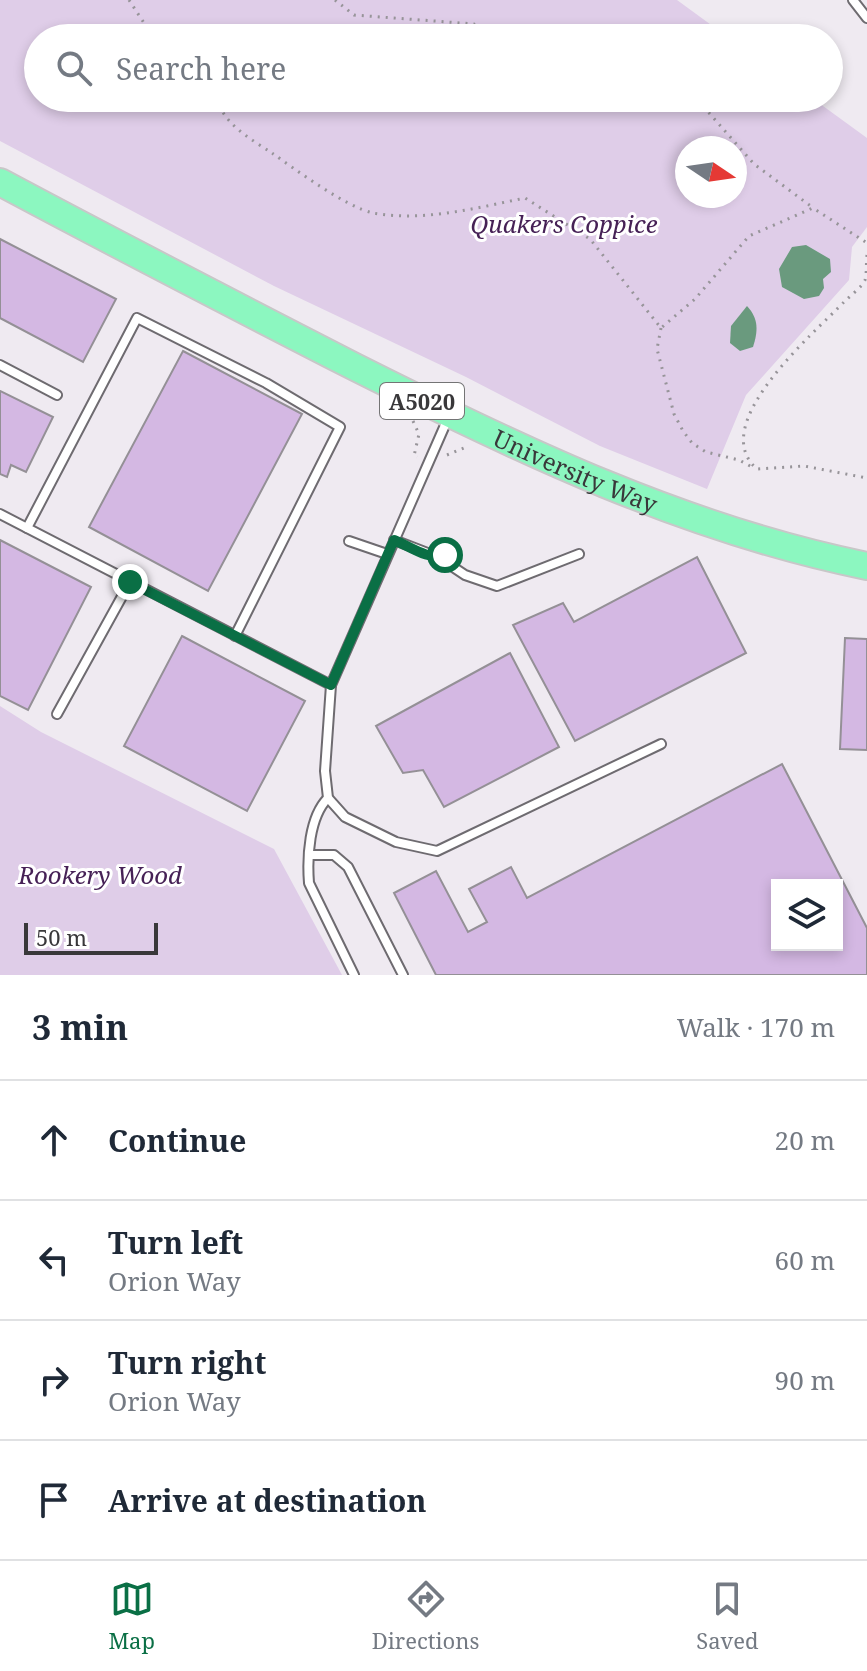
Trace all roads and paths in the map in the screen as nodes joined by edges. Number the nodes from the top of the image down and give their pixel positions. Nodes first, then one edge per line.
1 (129, 0) edge
2 (335, 0) edge
3 (853, 0) edge
4 (867, 18) edge
5 (145, 24) edge
6 (474, 24) edge
7 (223, 112) edge
8 (708, 112) edge
9 (0, 182) edge
10 (813, 208) junction
11 (867, 243) edge
12 (867, 255) edge
13 (661, 328) junction
14 (0, 365) edge
15 (57, 395) dead end
16 (450, 415) junction
17 (757, 469) junction
18 (867, 478) edge
19 (0, 514) edge
20 (27, 528) junction
21 (394, 540) junction
22 (349, 541) dead end
23 (449, 549) dead end
24 (387, 554) junction
25 (579, 554) dead end
26 (438, 557) junction
27 (867, 566) edge
28 (130, 582) junction
29 (235, 636) junction
30 (331, 685) junction
31 (57, 714) dead end
32 (661, 744) dead end
33 (328, 798) junction
34 (310, 855) junction
35 (354, 975) edge
36 (403, 975) edge

1 - 5 path
2 - 6 path
3 - 4 lane
7 - 13 path
8 - 10 path
9 - 16 highway, University Way / A5020
10 - 11 path
10 - 13 path
12 - 17 path
13 - 17 path
14 - 15 lane
16 - 21 lane
16 - 27 highway, University Way / A5020
17 - 18 path
19 - 20 lane
20 - 28 lane
20 - 29 lane
21 - 24 lane
21 - 26 lane
22 - 24 lane
23 - 26 lane
24 - 30 lane
25 - 26 lane
28 - 29 lane
28 - 31 lane
29 - 30 lane
30 - 33 lane
32 - 33 lane
33 - 34 lane
34 - 35 lane
34 - 36 lane

